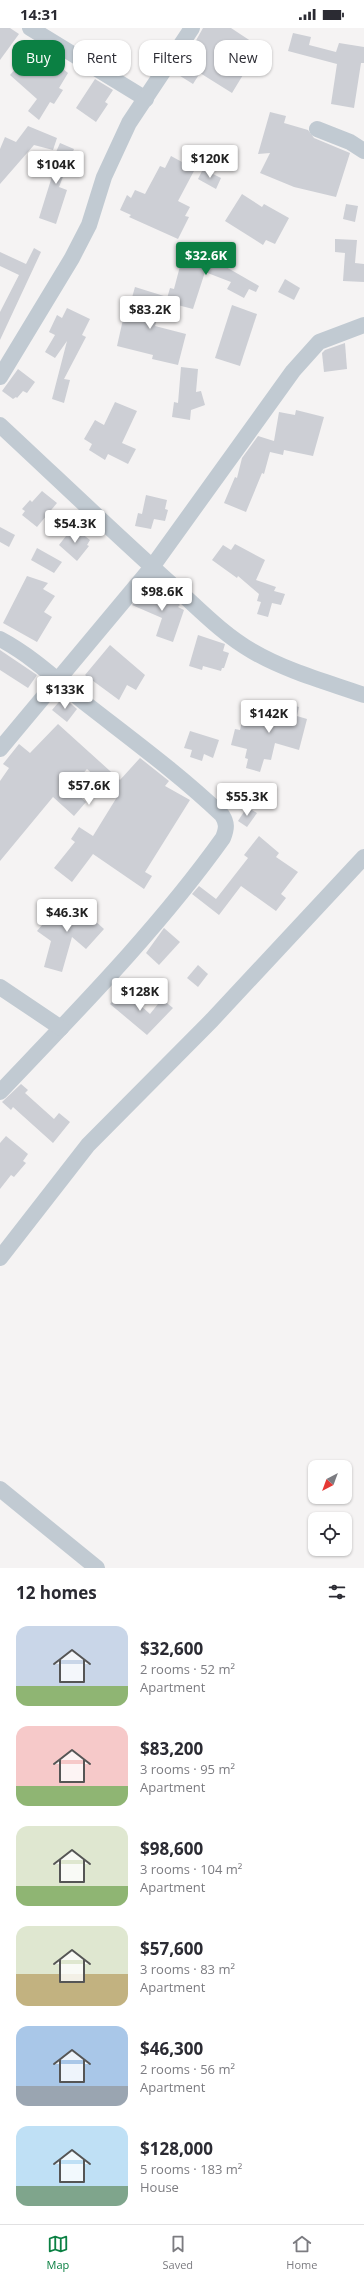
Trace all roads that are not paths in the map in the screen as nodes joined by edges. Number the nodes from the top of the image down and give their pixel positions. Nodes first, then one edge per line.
1 (30, 28) edge
2 (192, 28) edge
3 (146, 99) junction
4 (317, 129) dead end
5 (364, 151) edge
6 (364, 325) edge
7 (0, 378) edge
8 (0, 425) edge
9 (152, 566) junction
10 (0, 639) edge
11 (58, 681) junction
12 (364, 695) edge
13 (0, 748) edge
14 (364, 857) edge
15 (0, 987) edge
16 (61, 1028) junction
17 (0, 1092) edge
18 (0, 1258) edge
19 (0, 1489) edge
20 (97, 1568) edge

1 - 3 street
2 - 3 street
3 - 7 street
4 - 5 street
6 - 9 street
8 - 9 street
9 - 11 street
9 - 12 street
10 - 11 street
11 - 13 street
11 - 16 street
14 - 18 street
15 - 16 street
16 - 17 street
19 - 20 street

